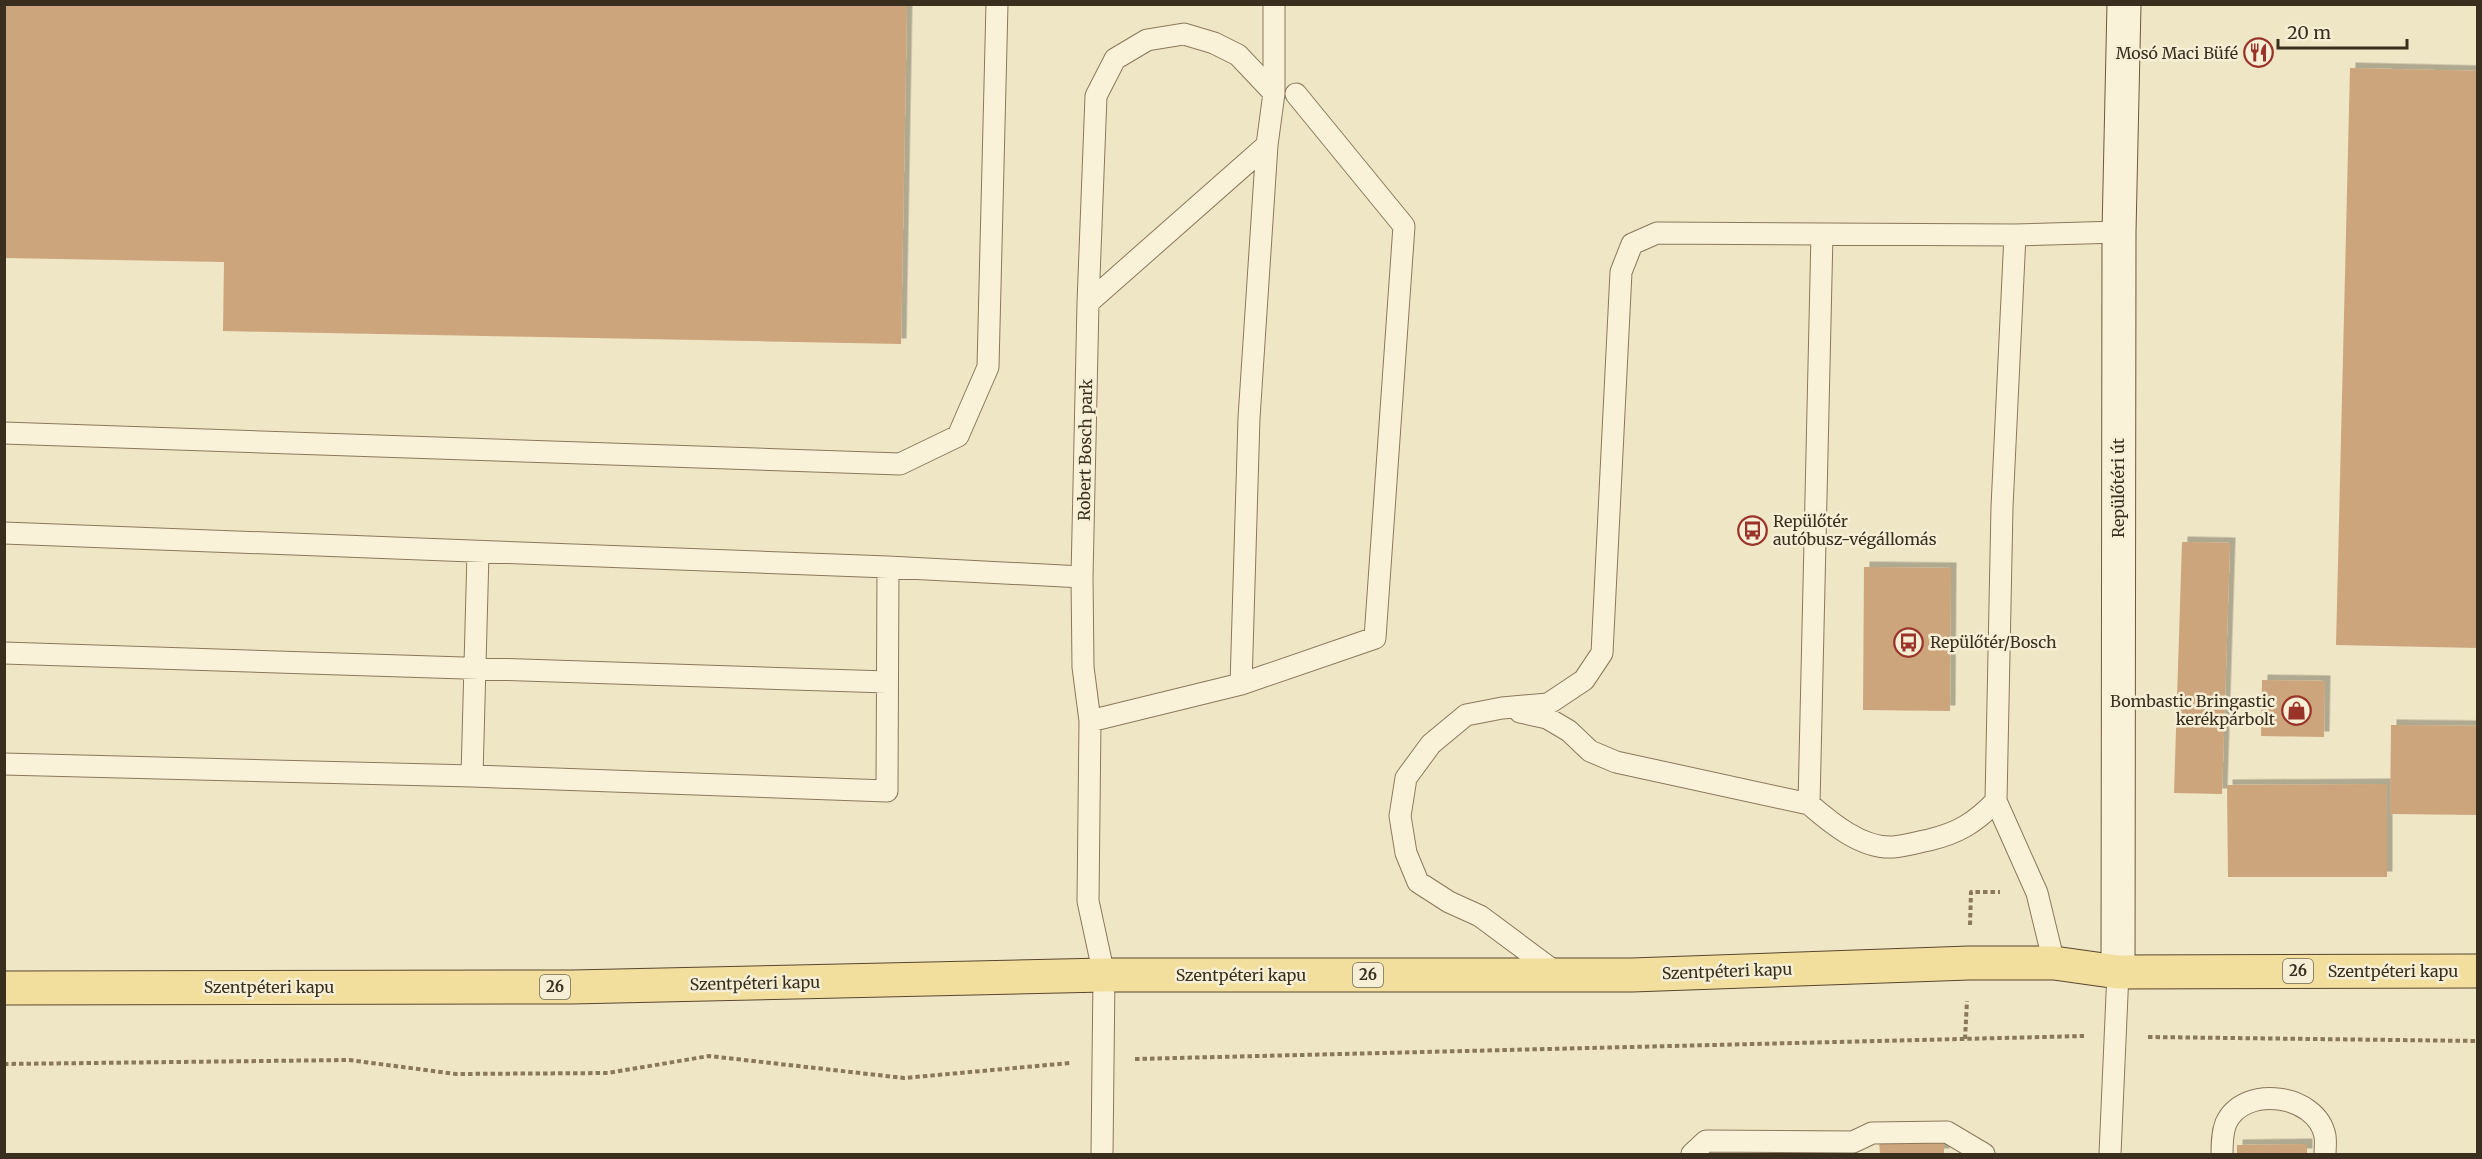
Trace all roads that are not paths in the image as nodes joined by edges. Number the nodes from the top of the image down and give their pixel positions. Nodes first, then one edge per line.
1 (997, 4) edge
2 (1274, 4) edge
3 (2124, 4) edge
4 (1274, 93) junction
5 (1296, 94) dead end
6 (1267, 145) junction
7 (2119, 232) junction
8 (1822, 234) junction
9 (2015, 235) junction
10 (1088, 303) junction
11 (4, 433) edge
12 (4, 533) edge
13 (478, 553) junction
14 (888, 567) junction
15 (1082, 577) junction
16 (4, 653) edge
17 (475, 668) junction
18 (886, 682) junction
19 (1241, 684) junction
20 (1502, 708) junction
21 (1090, 721) junction
22 (4, 764) edge
23 (472, 776) junction
24 (1995, 801) junction
25 (1809, 804) junction
26 (2054, 963) junction
27 (2478, 971) edge
28 (2118, 972) junction
29 (1104, 975) junction
30 (1558, 975) junction
31 (4, 988) edge
32 (1102, 1155) edge
33 (1692, 1155) edge
34 (1984, 1155) edge
35 (2110, 1155) edge
36 (2222, 1155) edge
37 (2325, 1155) edge

1 - 11 lane
2 - 4 lane
3 - 7 street, Repülőtéri út
4 - 6 lane
4 - 10 lane, Robert Bosch park
5 - 19 lane
6 - 10 lane
6 - 19 lane
7 - 9 lane
7 - 28 street, Repülőtéri út
8 - 9 lane
8 - 20 lane
8 - 25 lane
9 - 24 lane
10 - 15 lane, Robert Bosch park
12 - 13 lane
13 - 14 lane
13 - 17 lane
14 - 15 lane
14 - 18 lane
15 - 21 lane, Robert Bosch park
16 - 17 lane
17 - 18 lane
17 - 23 lane
18 - 23 lane
19 - 21 lane
20 - 25 lane
20 - 30 lane
21 - 29 lane, Robert Bosch park
22 - 23 lane
24 - 25 lane
24 - 26 lane
26 - 28 main road, Szentpéteri kapu / 26
26 - 30 main road, Szentpéteri kapu / 26
27 - 28 main road, Szentpéteri kapu / 26
28 - 35 lane
29 - 30 main road, Szentpéteri kapu / 26
29 - 31 main road, Szentpéteri kapu / 26
29 - 32 lane, Robert Bosch park
33 - 34 lane
36 - 37 lane

